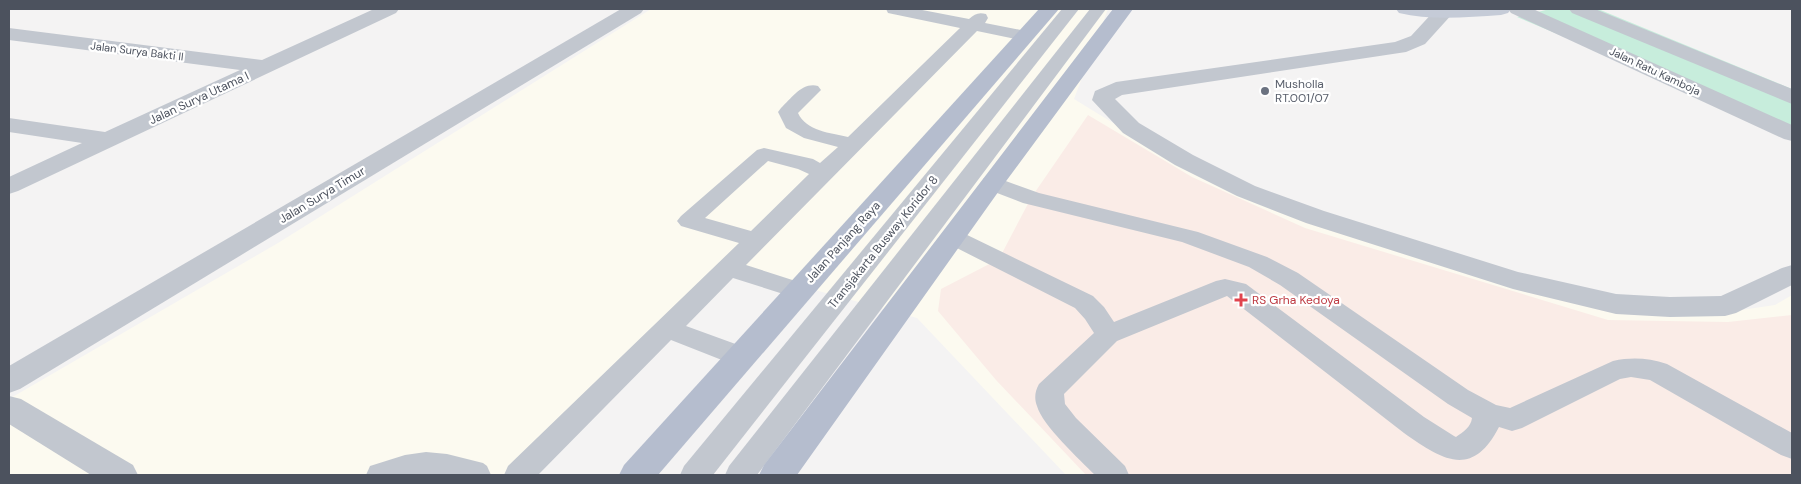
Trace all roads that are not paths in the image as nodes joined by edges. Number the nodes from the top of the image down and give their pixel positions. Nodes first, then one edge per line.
1 (389, 9) edge
2 (634, 9) edge
3 (894, 9) edge
4 (1049, 9) edge
5 (1071, 9) edge
6 (1098, 9) edge
7 (1123, 9) edge
8 (1406, 9) edge
9 (1501, 9) edge
10 (1518, 9) edge
11 (1580, 9) edge
12 (1444, 12) junction
13 (976, 22) junction
14 (9, 34) edge
15 (1025, 36) junction
16 (265, 67) junction
17 (810, 90) dead end
18 (1792, 97) edge
19 (9, 125) edge
20 (1792, 134) edge
21 (110, 140) junction
22 (852, 144) junction
23 (823, 173) junction
24 (992, 183) junction
25 (9, 186) edge
26 (953, 237) junction
27 (756, 240) junction
28 (1258, 262) junction
29 (729, 268) junction
30 (1792, 274) edge
31 (1232, 288) junction
32 (799, 291) junction
33 (668, 329) junction
34 (1108, 334) junction
35 (742, 356) junction
36 (9, 381) edge
37 (9, 408) edge
38 (1487, 413) junction
39 (1792, 447) edge
40 (120, 475) edge
41 (381, 475) edge
42 (476, 475) edge
43 (519, 475) edge
44 (637, 475) edge
45 (696, 475) edge
46 (740, 475) edge
47 (777, 475) edge
48 (1114, 475) edge

1 - 16 street, Jalan Surya Utama I
2 - 36 street, Jalan Surya Timur
3 - 13 lane
4 - 15 main road, Jalan Panjang Raya
5 - 45 lane, Transjakarta Busway Koridor 8
6 - 46 lane
7 - 24 main road
8 - 12 street
9 - 12 street
10 - 20 street, Jalan Ratu Kamboja
11 - 18 street
12 - 30 street
13 - 15 lane
13 - 22 lane
14 - 16 street, Jalan Surya Bakti II
15 - 32 main road, Jalan Panjang Raya
16 - 21 street, Jalan Surya Utama I
17 - 22 lane
19 - 21 street
21 - 25 street, Jalan Surya Utama I
22 - 23 lane
23 - 27 lane
23 - 27 lane
24 - 26 main road
24 - 28 lane
26 - 34 lane
26 - 47 main road
27 - 29 lane
28 - 31 lane
28 - 38 lane
29 - 32 lane
29 - 33 lane
31 - 34 lane
31 - 38 lane
32 - 35 main road, Jalan Panjang Raya
33 - 35 lane
33 - 43 lane
34 - 48 lane
35 - 44 main road, Jalan Panjang Raya
37 - 40 street
38 - 39 lane
41 - 42 lane

